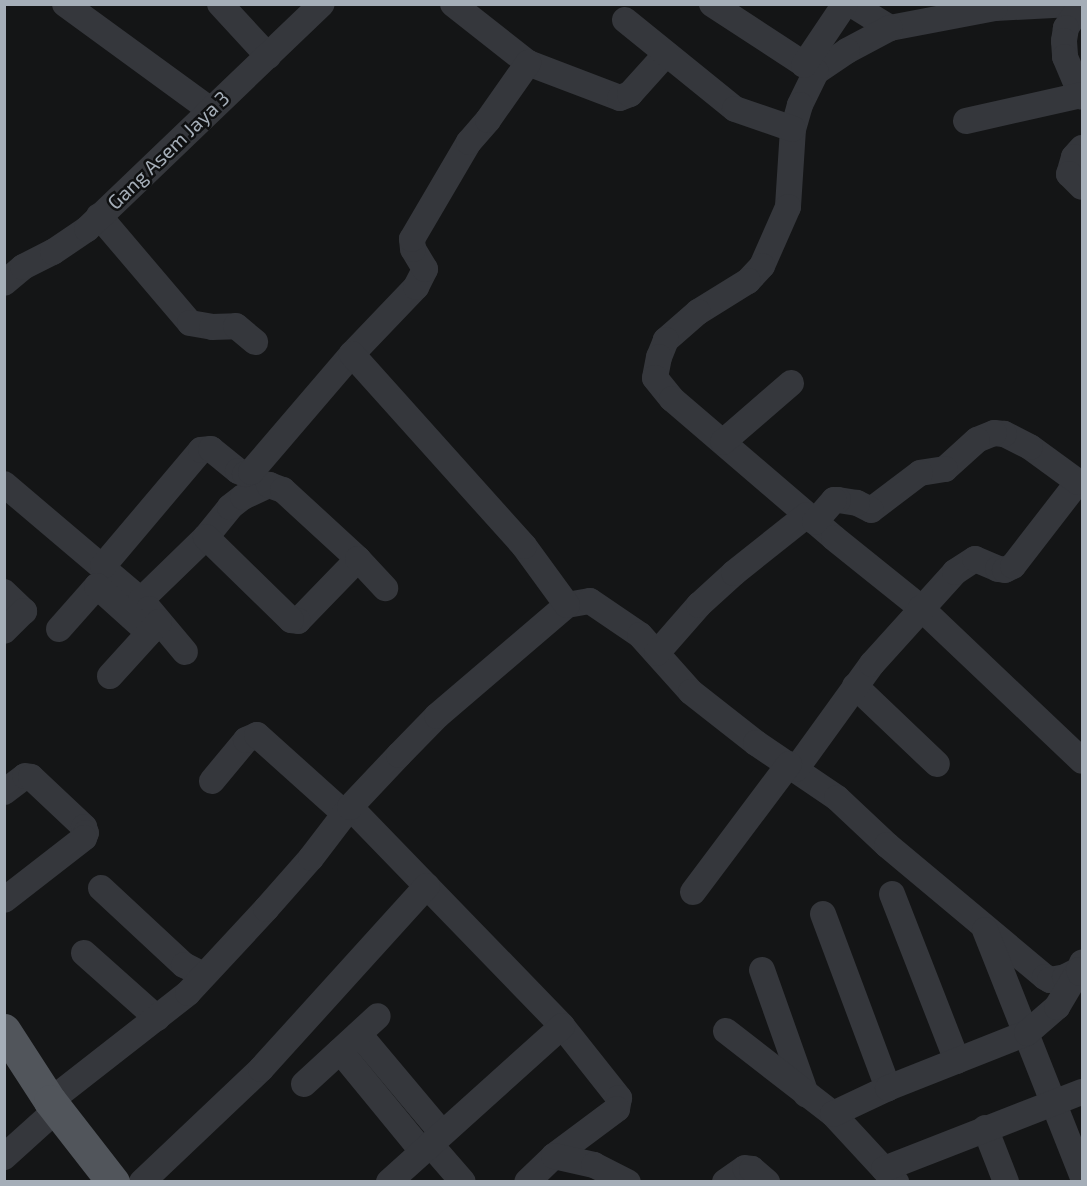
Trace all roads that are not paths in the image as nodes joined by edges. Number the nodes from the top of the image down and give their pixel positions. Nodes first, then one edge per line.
1 (65, 4) edge
2 (92, 4) edge
3 (220, 4) edge
4 (322, 4) edge
5 (453, 4) edge
6 (712, 4) edge
7 (845, 4) edge
8 (851, 4) edge
9 (1082, 4) edge
10 (1061, 5) edge
11 (951, 10) edge
12 (740, 12) edge
13 (625, 20) dead end
14 (890, 27) junction
15 (666, 54) junction
16 (268, 56) junction
17 (528, 63) junction
18 (810, 69) junction
19 (1082, 96) edge
20 (213, 105) junction
21 (966, 121) dead end
22 (793, 129) junction
23 (1083, 148) edge
24 (1083, 186) edge
25 (99, 216) junction
26 (4, 283) edge
27 (255, 342) dead end
28 (352, 354) junction
29 (790, 383) dead end
30 (723, 442) junction
31 (4, 484) edge
32 (811, 518) junction
33 (206, 537) junction
34 (358, 559) junction
35 (103, 566) junction
36 (385, 588) dead end
37 (4, 592) edge
38 (141, 600) junction
39 (567, 605) junction
40 (921, 608) junction
41 (154, 627) junction
42 (59, 629) dead end
43 (4, 631) edge
44 (185, 652) dead end
45 (657, 653) junction
46 (110, 676) dead end
47 (855, 686) junction
48 (1083, 761) edge
49 (937, 764) dead end
50 (793, 766) junction
51 (213, 781) dead end
52 (4, 792) edge
53 (348, 810) junction
54 (427, 886) junction
55 (101, 888) dead end
56 (693, 892) dead end
57 (892, 894) dead end
58 (4, 900) edge
59 (823, 914) dead end
60 (984, 927) junction
61 (84, 952) dead end
62 (762, 970) dead end
63 (1081, 970) edge
64 (204, 975) junction
65 (378, 1016) dead end
66 (157, 1018) junction
67 (562, 1026) junction
68 (4, 1030) edge
69 (726, 1031) dead end
70 (1027, 1033) junction
71 (359, 1034) junction
72 (340, 1051) junction
73 (957, 1061) junction
74 (304, 1084) dead end
75 (888, 1088) junction
76 (1083, 1092) edge
77 (806, 1095) junction
78 (1054, 1102) junction
79 (53, 1106) junction
80 (833, 1114) junction
81 (985, 1128) junction
82 (432, 1143) junction
83 (554, 1156) junction
84 (4, 1157) edge
85 (1081, 1167) edge
86 (890, 1175) edge
87 (113, 1182) edge
88 (142, 1182) edge
89 (389, 1182) edge
90 (463, 1182) edge
91 (527, 1182) edge
92 (628, 1182) edge
93 (725, 1182) edge
94 (767, 1182) edge
95 (1006, 1182) edge

1 - 20 street
2 - 20 street
3 - 16 street
4 - 16 street, Gang Asem Jaya 3
5 - 17 street
6 - 12 street
7 - 18 street
8 - 14 street
9 - 19 street
10 - 11 street
11 - 14 street
12 - 18 street
13 - 15 street
14 - 18 street
15 - 17 street
15 - 22 street
16 - 20 street, Gang Asem Jaya 3
17 - 28 street
18 - 22 street
19 - 21 street
20 - 25 street, Gang Asem Jaya 3
22 - 30 street
23 - 24 street
25 - 26 street, Gang Asem Jaya 3
25 - 27 street
28 - 35 street
28 - 39 street
29 - 30 street
30 - 32 street
31 - 35 street
32 - 40 street
32 - 40 street
32 - 45 street
33 - 34 street
33 - 34 street
33 - 38 street
34 - 36 street
35 - 38 street
37 - 43 street
38 - 41 street
39 - 45 street
39 - 53 street
40 - 47 street
40 - 48 street
41 - 42 street
41 - 44 street
41 - 46 street
45 - 50 street
47 - 49 street
47 - 50 street
50 - 56 street
50 - 60 street
51 - 53 street
52 - 58 street
53 - 54 street
53 - 64 street
54 - 67 street
54 - 88 street
55 - 64 street
57 - 73 street
59 - 75 street
60 - 63 street
60 - 70 street
61 - 66 street
62 - 77 street
63 - 70 street
64 - 66 street
65 - 71 street
66 - 79 street
67 - 82 street
67 - 83 street
68 - 79 main road
69 - 77 street
70 - 73 street
70 - 78 street
71 - 72 street
71 - 82 street
72 - 74 street
72 - 82 street
73 - 75 street
75 - 80 street
76 - 78 street
77 - 80 street
78 - 81 street
78 - 85 street
79 - 84 street
79 - 87 main road
80 - 86 street
81 - 86 street
81 - 95 street
82 - 89 street
82 - 90 street
83 - 91 street
83 - 92 street
93 - 94 street

